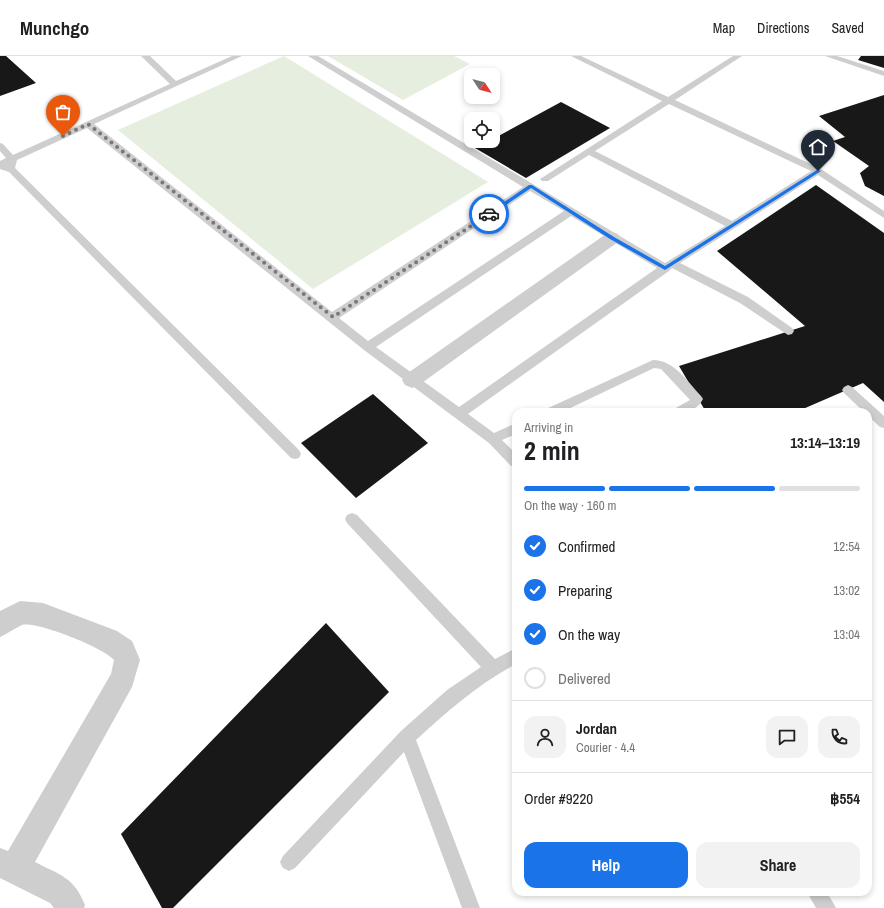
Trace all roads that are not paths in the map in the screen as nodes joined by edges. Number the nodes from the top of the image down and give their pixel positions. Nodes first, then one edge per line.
1 (145, 56) edge
2 (238, 56) edge
3 (312, 56) edge
4 (575, 56) edge
5 (738, 56) edge
6 (829, 56) edge
7 (884, 74) edge
8 (175, 84) junction
9 (671, 100) junction
10 (88, 124) junction
11 (0, 146) edge
12 (589, 152) junction
13 (12, 159) junction
14 (0, 165) edge
15 (12, 170) junction
16 (818, 171) junction
17 (545, 179) dead end
18 (530, 186) junction
19 (571, 211) junction
20 (884, 215) edge
21 (733, 226) junction
22 (612, 238) junction
23 (669, 266) junction
24 (333, 317) junction
25 (788, 331) dead end
26 (368, 347) junction
27 (412, 380) junction
28 (848, 390) dead end
29 (559, 408) edge
30 (686, 408) edge
31 (868, 408) edge
32 (872, 412) edge
33 (459, 414) junction
34 (884, 423) edge
35 (512, 430) edge
36 (493, 439) junction
37 (295, 454) dead end
38 (512, 458) edge
39 (352, 519) dead end
40 (0, 625) edge
41 (512, 658) edge
42 (493, 668) junction
43 (407, 737) junction
44 (289, 862) dead end
45 (7, 866) edge
46 (819, 896) edge
47 (69, 908) edge
48 (471, 908) edge
49 (827, 908) edge

1 - 8 lane
2 - 8 lane
3 - 18 lane
4 - 9 lane
5 - 9 lane
6 - 7 lane
8 - 10 lane
9 - 12 lane
9 - 16 lane
10 - 13 lane
10 - 24 lane
11 - 13 lane
12 - 17 lane
12 - 21 lane
13 - 14 lane
13 - 15 lane
14 - 15 lane
15 - 37 lane
16 - 20 lane
16 - 21 lane
18 - 19 lane
18 - 24 lane
19 - 22 lane
19 - 26 lane
21 - 23 lane
22 - 23 lane
22 - 27 street
23 - 25 lane
23 - 33 lane
24 - 26 lane
26 - 27 lane
27 - 33 lane
28 - 31 lane
29 - 30 lane
32 - 34 lane
33 - 36 lane
35 - 36 lane
36 - 38 lane
39 - 42 lane
40 - 45 street
41 - 42 lane
42 - 43 lane
43 - 44 lane
43 - 48 lane
45 - 47 street
46 - 49 lane

